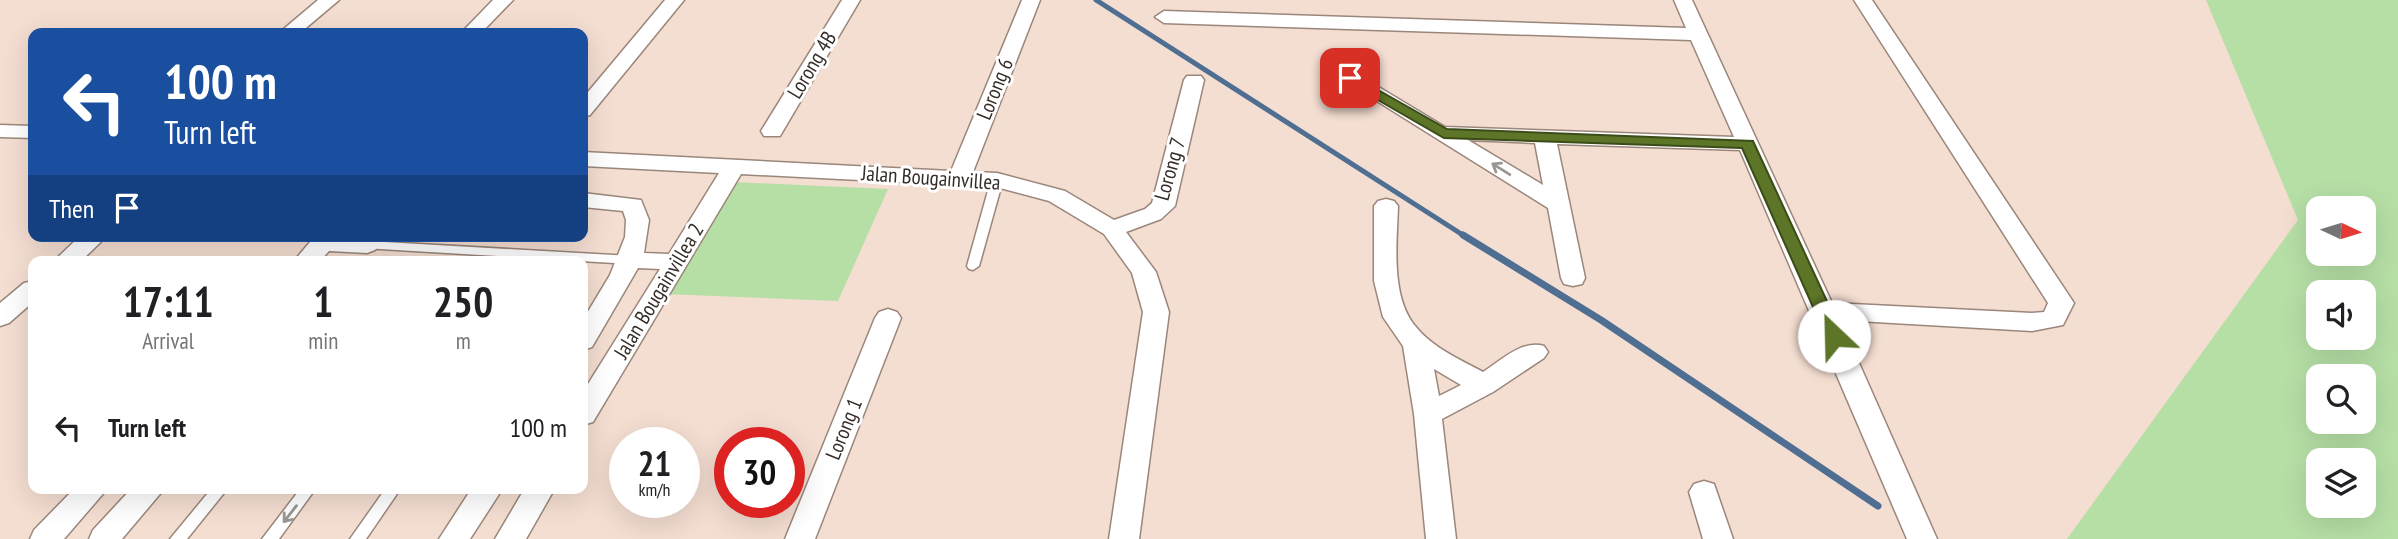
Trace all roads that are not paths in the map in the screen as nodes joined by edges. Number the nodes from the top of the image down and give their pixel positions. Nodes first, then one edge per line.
1 (330, 0) edge
2 (504, 0) edge
3 (675, 0) edge
4 (851, 0) edge
5 (1031, 0) edge
6 (1334, 0) edge
7 (1683, 0) edge
8 (1863, 0) edge
9 (1164, 18) dead end
10 (1335, 24) junction
11 (294, 28) edge
12 (475, 28) edge
13 (1697, 34) junction
14 (1350, 78) dead end
15 (1195, 80) dead end
16 (588, 105) edge
17 (0, 131) edge
18 (772, 131) dead end
19 (28, 132) edge
20 (1444, 133) junction
21 (1545, 136) junction
22 (1748, 144) junction
23 (588, 159) edge
24 (642, 162) junction
25 (734, 167) junction
26 (959, 178) junction
27 (997, 180) junction
28 (588, 200) edge
29 (613, 201) junction
30 (1558, 204) junction
31 (1386, 206) dead end
32 (1112, 229) junction
33 (88, 242) edge
34 (319, 247) edge
35 (366, 247) edge
36 (426, 249) junction
37 (72, 256) edge
38 (420, 256) edge
39 (482, 256) edge
40 (588, 259) edge
41 (631, 260) junction
42 (677, 262) junction
43 (973, 266) dead end
44 (1573, 278) dead end
45 (28, 293) edge
46 (1823, 311) junction
47 (0, 317) edge
48 (888, 318) dead end
49 (588, 333) edge
50 (1416, 344) junction
51 (1535, 352) dead end
52 (1483, 385) junction
53 (588, 405) edge
54 (1428, 414) junction
55 (1704, 492) dead end
56 (87, 494) edge
57 (145, 494) edge
58 (216, 494) edge
59 (304, 494) edge
60 (390, 494) edge
61 (484, 494) edge
62 (536, 494) edge
63 (46, 539) edge
64 (104, 539) edge
65 (178, 539) edge
66 (270, 539) edge
67 (358, 539) edge
68 (454, 539) edge
69 (510, 539) edge
70 (800, 539) edge
71 (1124, 539) edge
72 (1441, 539) edge
73 (1718, 539) edge
74 (1922, 539) edge

1 - 11 street
2 - 12 street
3 - 16 street
4 - 18 street, Lorong 4B
5 - 26 street, Lorong 6
6 - 10 street
7 - 13 street
8 - 46 street
9 - 10 street
10 - 13 street
13 - 22 street
14 - 20 street
15 - 32 street, Lorong 7
17 - 19 street
20 - 21 street
30 -> 20 street
21 - 22 street
21 - 30 street
22 - 46 street
23 - 24 street, Jalan Bougainvillea
24 - 25 street, Jalan Bougainvillea
24 - 29 street
25 - 26 street, Jalan Bougainvillea
25 - 42 street, Jalan Bougainvillea 2
26 - 27 street, Jalan Bougainvillea
27 - 32 street, Jalan Bougainvillea
27 - 43 lane
28 - 29 street
29 - 41 street
30 - 44 street
31 - 50 street
32 - 71 street, Jalan Bougainvillea
33 - 37 street
34 - 35 street
35 - 36 lane
36 - 38 lane
36 - 39 lane
40 - 41 lane
41 - 42 street
41 - 49 street
42 - 53 street, Jalan Bougainvillea 2
45 - 47 street
46 - 74 street
48 - 70 street, Lorong 1
50 - 52 street
50 - 54 street
51 - 52 street
52 - 54 street
54 - 72 street
55 - 73 street
56 - 63 street
57 - 64 street
58 - 65 lane
59 -> 66 lane
60 - 67 lane
61 - 68 street
62 - 69 street

